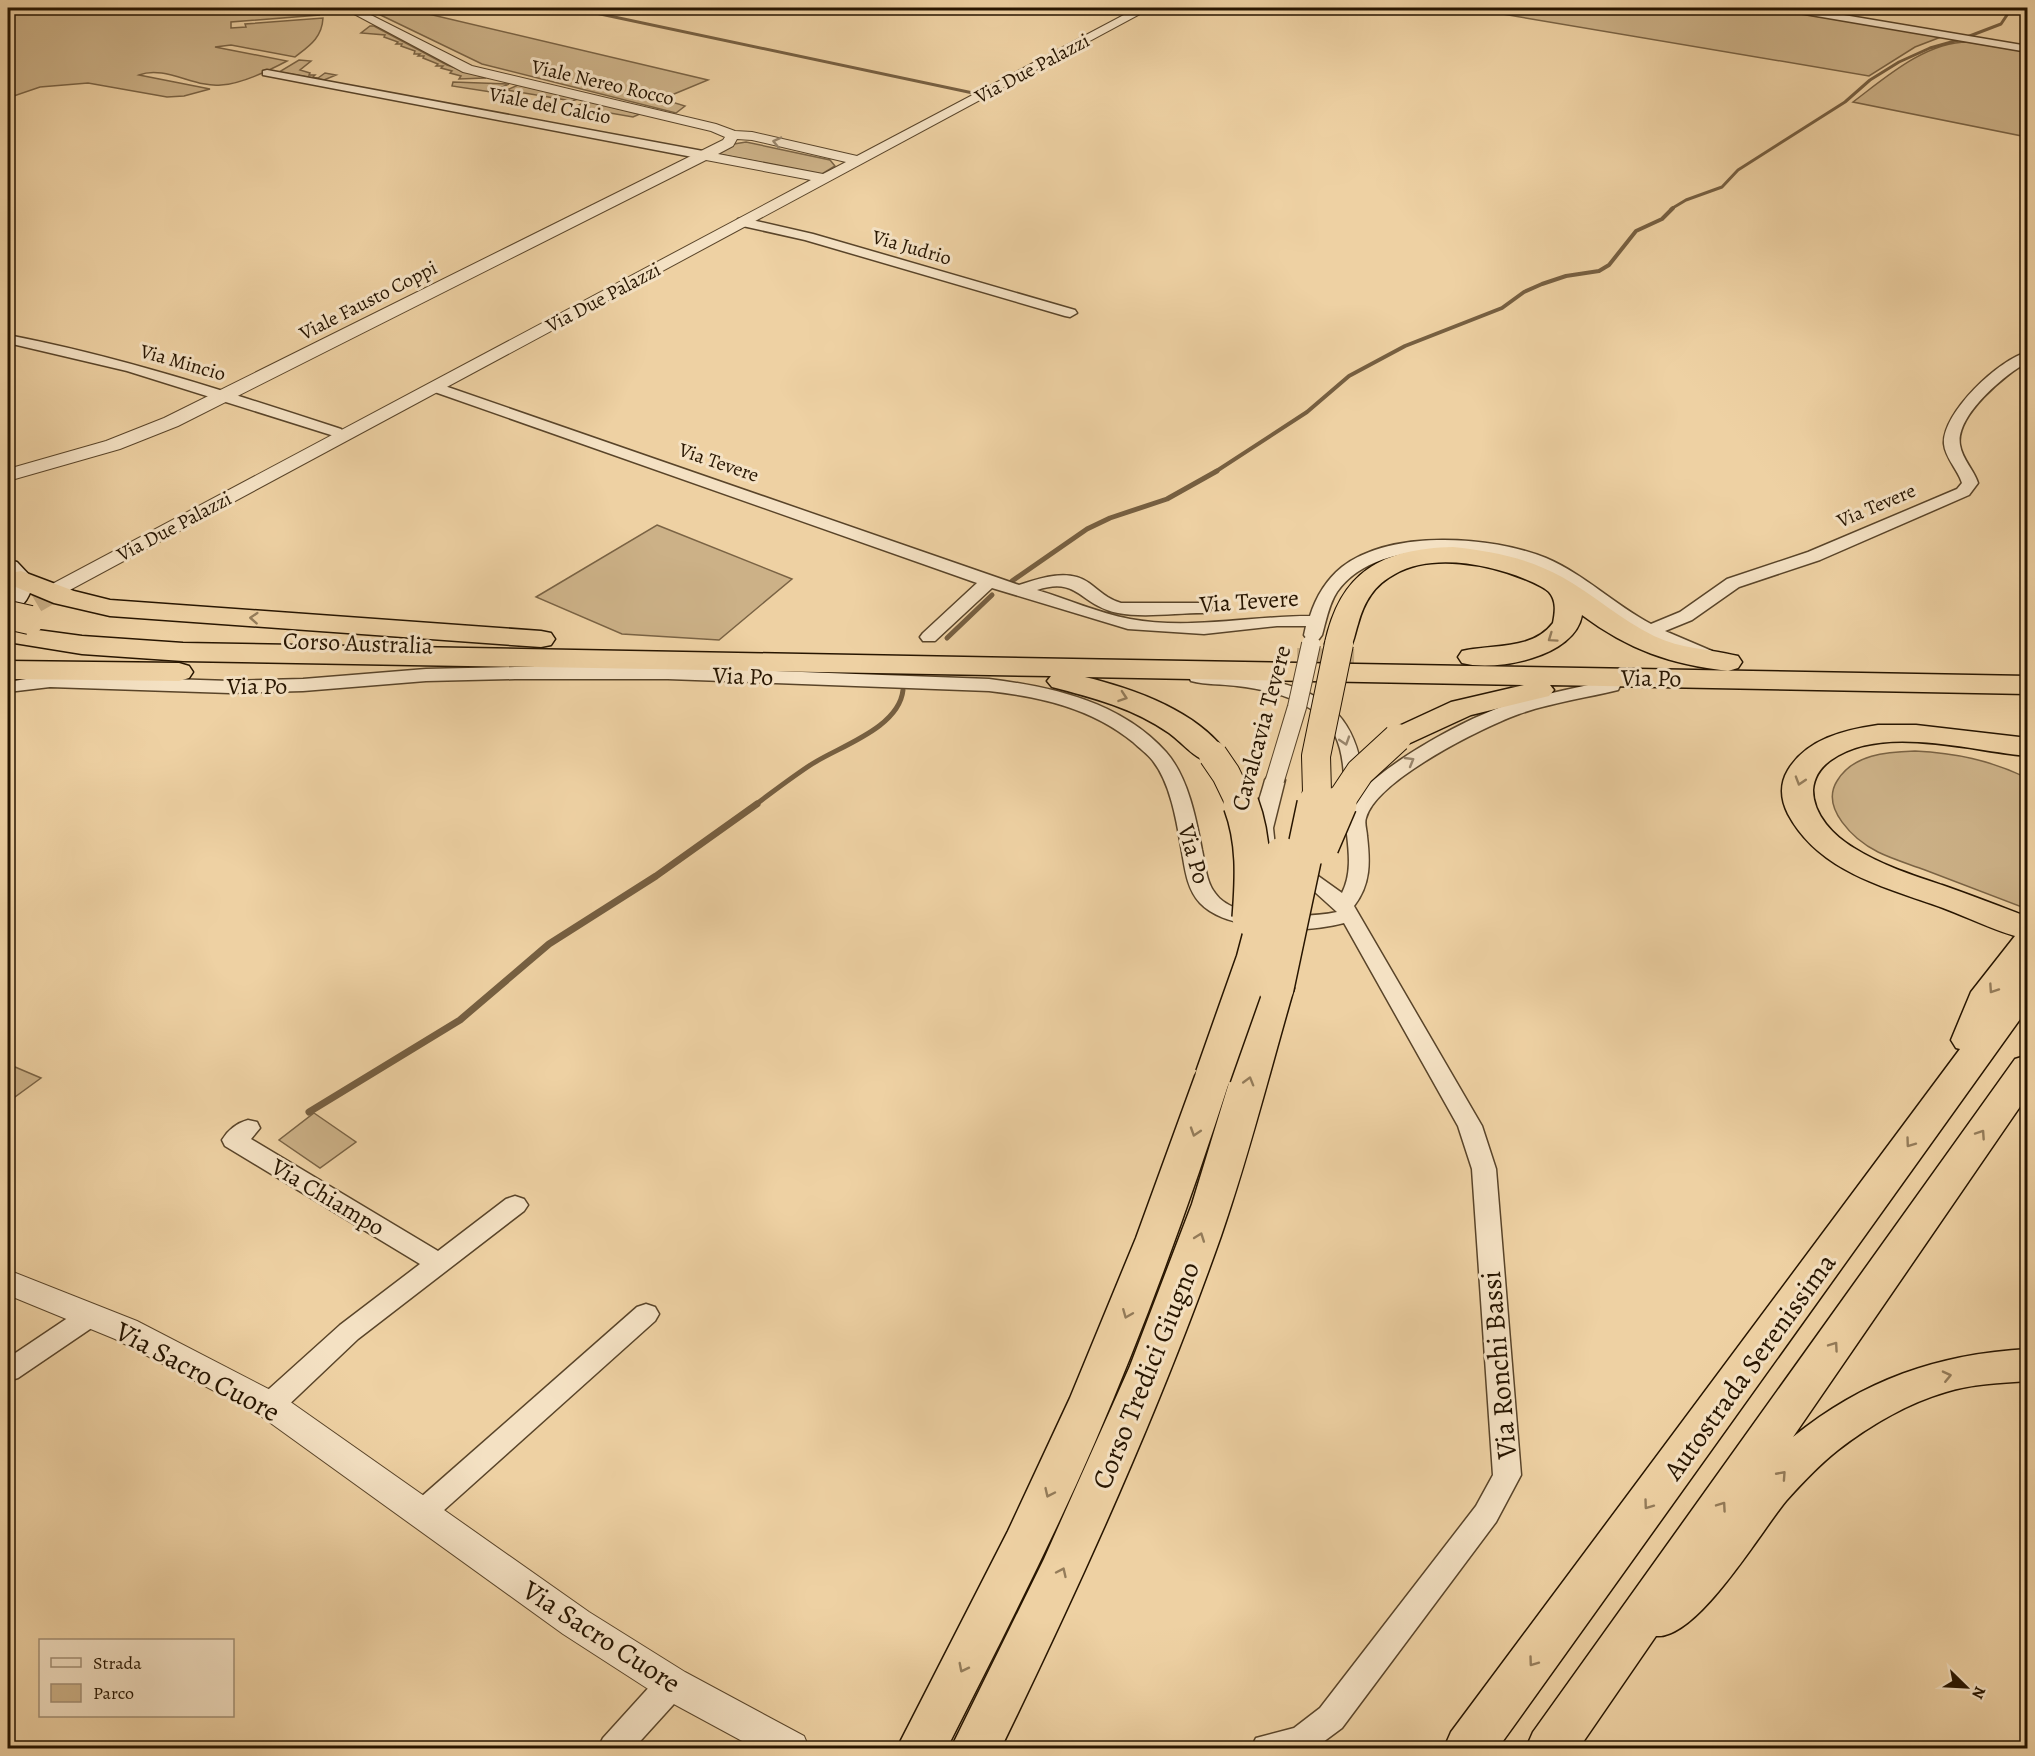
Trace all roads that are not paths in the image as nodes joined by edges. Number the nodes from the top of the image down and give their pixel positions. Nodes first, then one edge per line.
1 (349, 8) edge
2 (1145, 8) edge
3 (1787, 8) edge
4 (2028, 49) edge
5 (267, 73) dead end
6 (734, 135) junction
7 (703, 155) junction
8 (860, 161) junction
9 (826, 179) junction
10 (743, 222) junction
11 (1070, 313) dead end
12 (10, 341) edge
13 (2028, 356) edge
14 (434, 387) junction
15 (225, 396) junction
16 (336, 432) dead end
17 (8, 475) edge
18 (14, 573) edge
19 (988, 581) junction
20 (61, 587) tunnel mouth
21 (1560, 588) junction
22 (1017, 591) junction
23 (1203, 608) dead end
24 (13, 619) edge
25 (1316, 621) junction
26 (1650, 632) junction
27 (929, 637) dead end
28 (710, 653) junction
29 (1325, 653) junction
30 (8, 660) edge
31 (627, 661) junction
32 (1729, 662) junction
33 (809, 663) junction
34 (1122, 668) junction
35 (8, 670) edge
36 (171, 672) junction
37 (2028, 673) edge
38 (1799, 681) junction
39 (2028, 685) edge
40 (1611, 686) junction
41 (8, 687) edge
42 (2028, 747) edge
43 (1316, 756) junction
44 (2028, 772) edge
45 (1356, 817) junction
46 (1346, 910) junction
47 (2026, 928) edge
48 (2028, 982) edge
49 (1276, 988) junction
50 (2028, 1067) edge
51 (1213, 1076) junction
52 (1945, 1096) junction
53 (248, 1128) dead end
54 (515, 1205) dead end
55 (438, 1263) junction
56 (8, 1282) edge
57 (646, 1314) dead end
58 (90, 1316) junction
59 (2028, 1365) edge
60 (8, 1371) edge
61 (270, 1405) junction
62 (423, 1512) junction
63 (1615, 1656) junction
64 (672, 1684) junction
65 (614, 1749) edge
66 (790, 1749) edge
67 (922, 1749) edge
68 (976, 1749) edge
69 (1267, 1749) edge
70 (1469, 1749) edge
71 (1551, 1749) edge

1 - 6 street, Viale Nereo Rocco
2 - 8 street, Via Due Palazzi
3 - 4 street
5 - 7 street, Viale del Calcio
6 - 7 street, Viale Fausto Coppi
8 -> 6 street, Viale Nereo Rocco
7 - 9 street, Viale del Calcio
7 - 15 street, Viale Fausto Coppi
8 - 9 street, Via Due Palazzi
9 - 10 street, Via Due Palazzi
10 - 11 street, Via Judrio
10 - 14 street, Via Due Palazzi
12 - 15 street, Via Mincio
13 - 26 street, Via Tevere
14 - 19 street, Via Tevere
14 - 20 street, Via Due Palazzi
15 - 16 street, Via Mincio
15 - 17 street, Viale Fausto Coppi
18 - 24 main road
28 -> 18 highway
19 - 22 street, Via Tevere
19 - 27 street
21 - 29 highway
21 -> 29 highway
21 - 32 highway
22 - 23 street, Via Tevere
22 - 25 street, Via Tevere
24 - 28 highway, Corso Australia
24 - 31 highway, Corso Australia
25 - 26 street, Via Tevere
25 - 29 street, Cavalcavia Tevere
26 - 32 street, Via Tevere
28 - 29 highway, Via Po
29 - 37 highway, Via Po
29 - 43 highway, bridge
29 - 46 street, Cavalcavia Tevere, bridge
30 - 36 highway
31 - 33 highway, Via Po
31 - 36 highway
32 - 37 highway
33 - 34 highway, Via Po
33 -> 51 highway, bridge
34 - 38 highway, Via Po
34 -> 45 street
35 - 36 highway
38 - 39 highway, Via Po
38 - 40 highway
45 -> 40 street
40 - 49 highway, bridge
41 - 46 street, Via Po
42 -> 47 highway
43 - 49 highway, bridge
43 - 51 highway, bridge
44 - 47 highway
45 - 46 street
46 - 69 street, Via Ronchi Bassi
47 -> 52 highway
48 - 52 highway, Autostrada Serenissima
68 -> 49 highway, Corso Tredici Giugno
63 -> 50 highway
51 -> 67 highway, Corso Tredici Giugno
52 -> 70 highway, Autostrada Serenissima
53 - 55 street, Via Chiampo
54 - 55 street
55 - 61 street
56 - 58 street, Via Sacro Cuore
57 - 62 street
58 - 60 street, Via Sacro Cuore
58 - 61 street, Via Sacro Cuore
63 -> 59 highway
61 - 62 street, Via Sacro Cuore
62 - 64 street, Via Sacro Cuore
63 - 71 highway
64 - 65 street
64 - 66 street, Via Sacro Cuore

